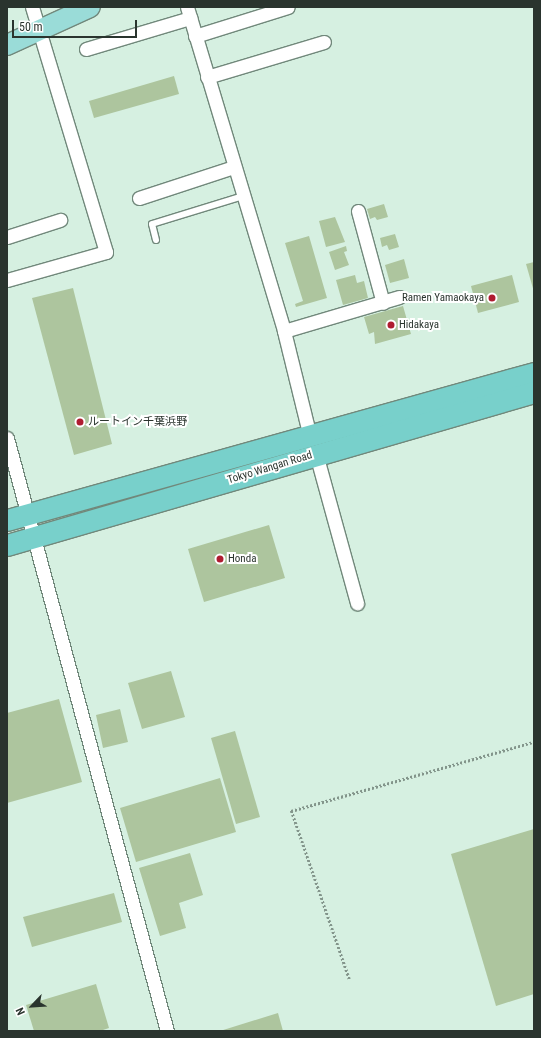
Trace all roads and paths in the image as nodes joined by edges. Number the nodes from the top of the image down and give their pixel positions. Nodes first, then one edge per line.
1 (32, 7) edge
2 (90, 7) edge
3 (288, 7) edge
4 (188, 13) edge
5 (38, 31) junction
6 (195, 36) junction
7 (324, 42) dead end
8 (7, 45) edge
9 (86, 49) dead end
10 (207, 77) junction
11 (234, 167) junction
12 (243, 196) junction
13 (139, 198) dead end
14 (358, 211) dead end
15 (60, 220) dead end
16 (7, 237) edge
17 (156, 240) dead end
18 (7, 280) edge
19 (399, 297) dead end
20 (382, 303) junction
21 (284, 331) junction
22 (534, 373) edge
23 (534, 392) edge
24 (7, 438) edge
25 (313, 445) junction
26 (27, 513) junction
27 (7, 520) edge
28 (33, 538) junction
29 (7, 545) edge
30 (357, 603) dead end
31 (534, 742) edge
32 (349, 979) dead end
33 (167, 1031) edge

1 - 5 street
2 - 5 main road
3 - 6 street
4 - 6 street
4 - 9 street
5 - 8 main road
5 - 18 street
6 - 10 street
7 - 10 street
10 - 11 street
11 - 12 street
11 - 13 street
12 - 17 lane
12 - 21 street
14 - 20 street
15 - 16 street
19 - 20 street
20 - 21 street
21 - 25 street
22 - 25 highway, Tokyo Wangan Road
23 - 25 highway, Tokyo Wangan Road
24 - 26 street
25 - 26 highway, Tokyo Wangan Road
25 - 28 highway, Tokyo Wangan Road
25 - 30 street
26 - 27 highway, Tokyo Wangan Road
26 - 28 street
28 - 29 highway, Tokyo Wangan Road
28 - 33 street
31 - 32 path

